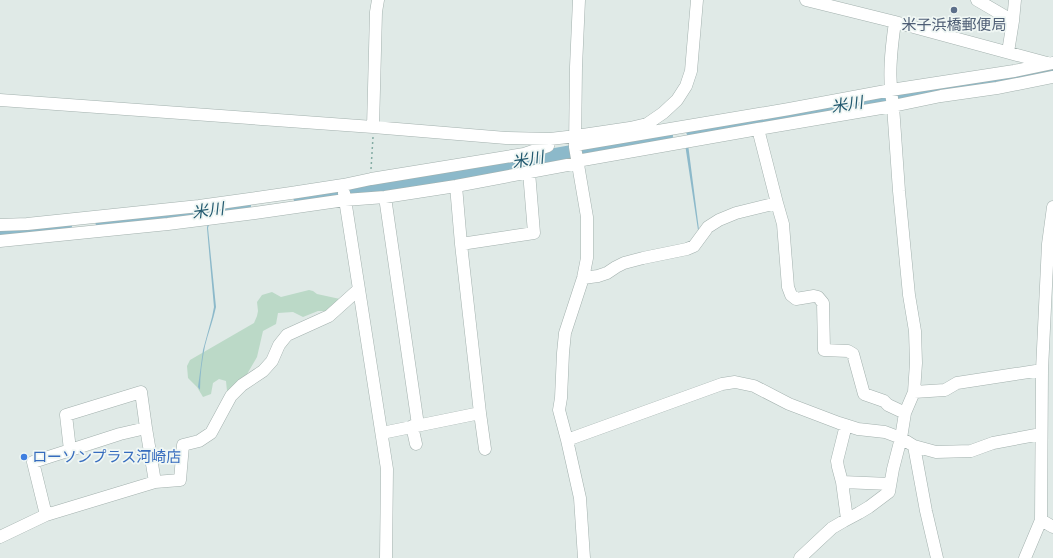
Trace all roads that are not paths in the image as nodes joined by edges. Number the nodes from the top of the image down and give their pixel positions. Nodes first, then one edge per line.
1 (378, 0) edge
2 (579, 0) edge
3 (697, 0) edge
4 (806, 0) edge
5 (977, 0) edge
6 (1015, 0) edge
7 (1013, 21) junction
8 (895, 22) junction
9 (1008, 52) junction
10 (1051, 65) edge
11 (1053, 78) edge
12 (892, 98) junction
13 (0, 100) edge
14 (373, 127) junction
15 (758, 129) junction
16 (550, 139) junction
17 (576, 152) junction
18 (529, 172) junction
19 (343, 185) junction
20 (456, 186) junction
21 (385, 197) junction
22 (345, 200) junction
23 (777, 203) junction
24 (1053, 207) edge
25 (0, 225) edge
26 (0, 241) edge
27 (461, 244) junction
28 (583, 278) junction
29 (358, 289) junction
30 (1048, 342) edge
31 (1042, 370) junction
32 (914, 392) junction
33 (480, 412) junction
34 (905, 413) junction
35 (415, 425) junction
36 (846, 425) junction
37 (146, 428) junction
38 (382, 433) junction
39 (1041, 434) junction
40 (901, 438) junction
41 (567, 440) junction
42 (416, 444) dead end
43 (914, 446) junction
44 (485, 449) dead end
45 (70, 450) junction
46 (155, 482) junction
47 (842, 482) junction
48 (890, 484) junction
49 (46, 515) junction
50 (847, 519) junction
51 (1041, 520) junction
52 (1053, 527) edge
53 (0, 537) edge
54 (386, 558) edge
55 (584, 558) edge
56 (800, 558) edge
57 (937, 558) edge
58 (1025, 558) edge

1 - 14 street
2 - 17 street
3 - 17 street
4 - 8 street
5 - 7 street
6 - 7 street
7 - 9 street
8 - 9 street
8 - 12 street
9 - 10 street
10 - 12 street
11 - 12 street
12 - 15 street
12 - 17 street
12 - 32 street
13 - 14 street
14 - 16 street
15 - 17 street
15 - 23 street
16 - 17 street
16 - 19 street
17 - 18 street
17 - 28 street
18 - 20 street
18 - 27 street
19 - 22 street
19 - 25 street
20 - 21 street
20 - 27 street
21 - 22 street
21 - 35 street
22 - 26 street
22 - 29 street
23 - 28 street
23 - 34 street
24 - 30 street
27 - 33 street
28 - 41 street
29 - 38 street
29 - 46 street
30 - 31 street
31 - 32 street
31 - 39 street
32 - 34 street
33 - 35 street
33 - 44 street
34 - 40 street
35 - 38 street
35 - 42 street
36 - 40 street
36 - 41 street
36 - 47 street
37 - 45 street
37 - 45 street
37 - 46 street
38 - 54 street
39 - 43 street
39 - 51 street
40 - 43 street
40 - 48 street
41 - 55 street
43 - 57 street
45 - 49 street
46 - 49 street
47 - 48 street
47 - 50 street
48 - 50 street
49 - 53 street
50 - 56 street
51 - 52 street
51 - 58 street

